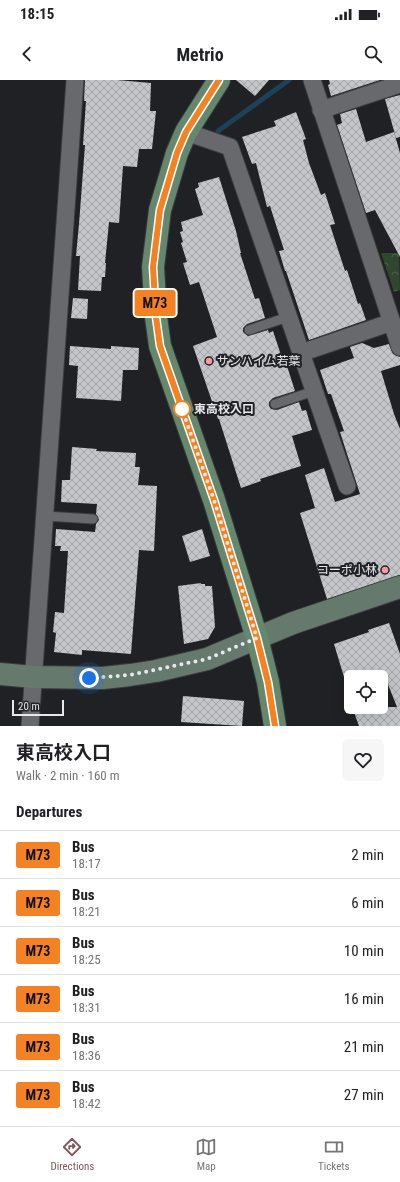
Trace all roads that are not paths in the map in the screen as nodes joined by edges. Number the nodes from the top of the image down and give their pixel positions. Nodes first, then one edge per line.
1 (75, 80) edge
2 (220, 80) edge
3 (312, 80) edge
4 (400, 84) edge
5 (321, 110) junction
6 (186, 132) junction
7 (288, 317) junction
8 (392, 322) junction
9 (249, 330) dead end
10 (400, 347) edge
11 (301, 353) junction
12 (314, 391) junction
13 (275, 404) dead end
14 (346, 486) dead end
15 (45, 516) junction
16 (93, 519) dead end
17 (400, 588) edge
18 (257, 638) junction
19 (0, 674) edge
20 (34, 677) junction
21 (30, 726) edge
22 (275, 726) edge

1 - 15 street
2 - 6 main road
3 - 5 street
4 - 5 street
5 - 8 street
6 - 7 street
6 - 18 main road
7 - 9 lane
7 - 11 street
8 - 10 street
8 - 11 street
11 - 12 street
12 - 13 lane
12 - 14 street
15 - 16 lane
15 - 20 street
17 - 18 street
18 - 20 street
18 - 22 main road
19 - 20 street
20 - 21 street

